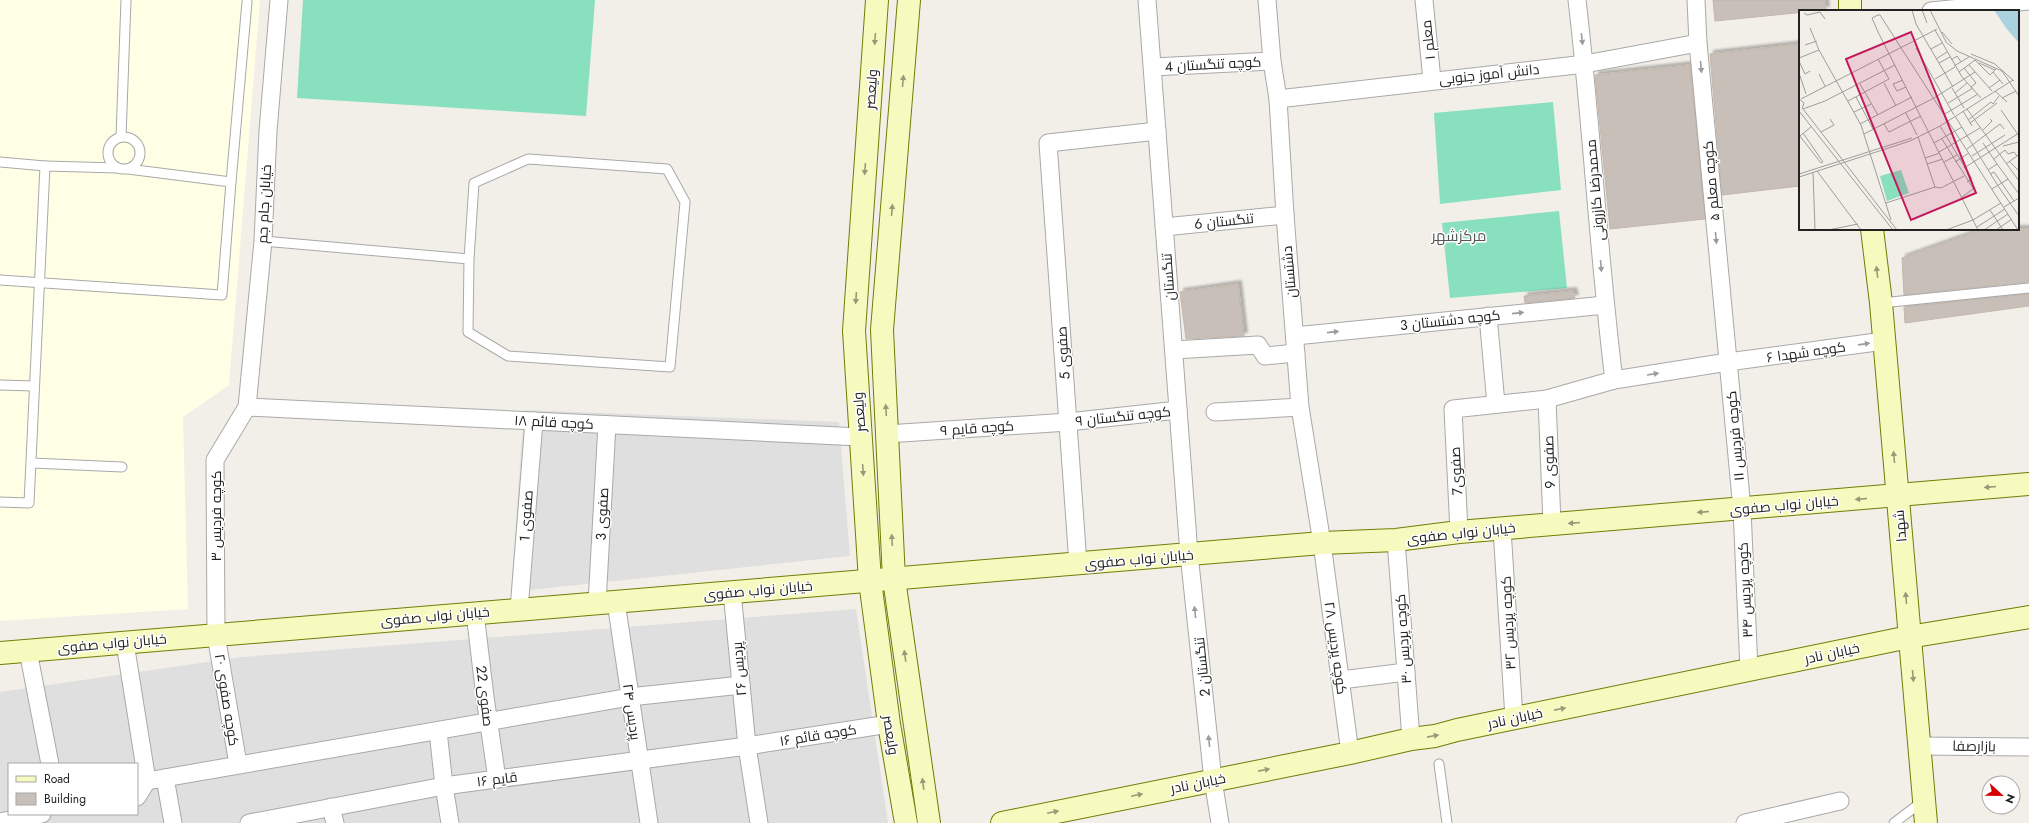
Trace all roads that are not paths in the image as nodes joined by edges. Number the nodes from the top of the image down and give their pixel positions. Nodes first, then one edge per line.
1 (126, 0) edge
2 (279, 0) edge
3 (877, 0) edge
4 (910, 0) edge
5 (1147, 0) edge
6 (1267, 0) edge
7 (1424, 0) edge
8 (1577, 0) edge
9 (1696, 0) edge
10 (2029, 1) edge
11 (247, 2) dead end
12 (1941, 10) edge
13 (1698, 43) junction
14 (1272, 61) junction
15 (1585, 64) junction
16 (1153, 67) junction
17 (1432, 80) junction
18 (1278, 99) junction
19 (1157, 131) junction
20 (121, 137) junction
21 (0, 162) edge
22 (45, 166) junction
23 (118, 168) junction
24 (128, 169) junction
25 (231, 182) junction
26 (1285, 215) junction
27 (1164, 227) junction
28 (1872, 230) edge
29 (860, 235) junction
30 (890, 237) junction
31 (263, 241) junction
32 (469, 259) junction
33 (0, 280) edge
34 (39, 283) junction
35 (2029, 288) edge
36 (1881, 303) junction
37 (1604, 305) junction
38 (1488, 316) junction
39 (1295, 336) junction
40 (1884, 342) junction
41 (1174, 350) junction
42 (1296, 353) junction
43 (1728, 362) junction
44 (1614, 380) junction
45 (0, 385) edge
46 (34, 386) junction
47 (1547, 399) junction
48 (1496, 404) junction
49 (247, 407) junction
50 (1300, 407) junction
51 (1453, 409) joint
52 (1178, 410) junction
53 (1214, 412) dead end
54 (534, 421) junction
55 (1068, 422) junction
56 (607, 425) junction
57 (887, 434) junction
58 (860, 437) junction
59 (32, 463) junction
60 (122, 467) dead end
61 (2029, 484) edge
62 (1897, 496) junction
63 (0, 502) edge
64 (1742, 509) junction
65 (1552, 524) junction
66 (1502, 529) junction
67 (1459, 532) junction
68 (1396, 540) junction
69 (1322, 543) junction
70 (1189, 554) junction
71 (1078, 564) junction
72 (894, 579) junction
73 (870, 581) junction
74 (732, 592) junction
75 (606, 603) junction
76 (519, 610) junction
77 (475, 613) junction
78 (2029, 618) edge
79 (216, 635) junction
80 (1909, 637) junction
81 (125, 643) junction
82 (28, 650) junction
83 (0, 653) edge
84 (1749, 670) junction
85 (1406, 672) junction
86 (1341, 680) junction
87 (741, 685) junction
88 (630, 697) junction
89 (1514, 718) junction
90 (488, 722) junction
91 (889, 724) junction
92 (438, 731) junction
93 (1411, 739) junction
94 (747, 746) junction
95 (1919, 746) junction
96 (2029, 747) edge
97 (1350, 753) junction
98 (639, 760) junction
99 (50, 763) edge
100 (238, 764) junction
101 (1439, 764) dead end
102 (165, 778) junction
103 (497, 779) junction
104 (1213, 780) junction
105 (147, 781) junction
106 (444, 786) junction
107 (138, 795) edge
108 (1924, 800) junction
109 (1840, 801) dead end
110 (37, 815) edge
111 (333, 815) edge
112 (0, 822) edge
113 (173, 823) edge
114 (249, 823) edge
115 (450, 823) edge
116 (649, 823) edge
117 (759, 823) edge
118 (906, 823) edge
119 (929, 823) edge
120 (1002, 823) edge
121 (1220, 823) edge
122 (1447, 823) edge
123 (1745, 823) edge
124 (1894, 823) edge
125 (1926, 823) edge

1 - 20 lane
2 - 31 street, خیابان جام جم
3 -> 29 street, ولیعصر
30 -> 4 street, ولیعصر
5 - 16 street, تنگستان
6 - 14 street, دشتستان
7 - 17 street, معلم ۱
8 -> 15 street, محمدرضا کازرونی
9 - 13 street, کوچه معلم ۵
10 - 12 street
11 - 25 lane
13 - 15 street, دانش آموز جنوبی
13 -> 43 street, کوچه معلم ۵
14 - 16 street, کوچه تنگستان 4
14 - 18 street, دشتستان
15 - 17 street, دانش آموز جنوبی
15 -> 37 street, محمدرضا کازرونی
16 - 19 street, تنگستان
17 - 18 street, دانش آموز جنوبی
18 - 26 street, دشتستان
19 - 27 street, تنگستان
19 - 55 street, صفوی 5
20 - 23 lane
20 - 24 lane
21 - 22 lane
22 - 23 lane
22 - 34 lane
23 - 24 lane
24 - 25 lane
25 - 34 lane
26 - 27 street, تنگستان 6
26 - 39 street, دشتستان
27 - 41 street, تنگستان
36 -> 28 street, شهدا
29 - 30 street
29 -> 58 street, ولیعصر
57 -> 30 street, ولیعصر
31 - 32 lane
31 - 49 street, خیابان جام جم
32 - 32 lane
33 - 34 lane
34 - 46 lane
35 - 36 lane
36 - 40 street, شهدا
38 -> 37 street, کوچه دشتستان 3
37 - 44 street, محمدرضا کازرونی
39 -> 38 street, کوچه دشتستان 3
38 - 48 street
39 - 42 street, دشتستان
43 -> 40 street, کوچه شهدا ۶
62 -> 40 street, شهدا
41 - 42 street
41 - 52 street, تنگستان
42 - 50 street, دشتستان
44 -> 43 street, کوچه شهدا ۶
43 - 64 street, کوچه فردیس ۱۱
44 - 47 street, کوچه شهدا ۶
45 - 46 lane
46 - 59 lane
47 - 48 street, کوچه شهدا ۶
47 - 65 street, صفوی 9
48 - 51 street, کوچه شهدا ۶
49 - 54 street, کوچه قائم ۱۸
49 - 79 street, کوچه فردیس ۳
50 - 53 street
50 - 69 street, دشتستان
51 - 67 street, صفوی7
52 - 55 street, کوچه تنگستان ۹
52 - 70 street, تنگستان
54 - 56 street, کوچه قائم ۱۸
54 - 76 street, صفوی 1
55 - 57 street, کوچه قایم ۹
55 - 71 street, صفوی 5
56 - 58 street, کوچه قائم ۱۸
56 - 75 street, صفوی 3
72 -> 57 street, ولیعصر
58 -> 73 street, ولیعصر
59 - 60 lane
59 - 63 lane
61 -> 62 street, خیابان نواب صفوی
62 -> 64 street, خیابان نواب صفوی
80 -> 62 street, شهدا
64 -> 65 street, خیابان نواب صفوی
64 - 84 street, کوچه پردیس ۳۴
65 - 66 street, خیابان نواب صفوی
66 - 67 street, خیابان نواب صفوی
66 - 89 street, کوچه پردیس ۳۲
67 - 68 street, خیابان نواب صفوی
68 - 69 street, خیابان نواب صفوی
68 - 85 street, کوچه پردیس ۳۰
69 - 70 street, خیابان نواب صفوی
69 - 86 street, کوچه پردیس ۲۸
70 - 71 street, خیابان نواب صفوی
104 -> 70 street, تنگستان 2
71 - 72 street, خیابان نواب صفوی
72 - 73 street, خیابان نواب صفوی
119 -> 72 street, ولیعصر
73 - 74 street, خیابان نواب صفوی
73 - 91 street, ولیعصر
74 - 75 street, خیابان نواب صفوی
74 - 87 street, پردیس ۲۶
75 - 76 street, خیابان نواب صفوی
75 - 88 street, پردیس ۲۴
76 - 77 street, خیابان نواب صفوی
77 - 79 street, خیابان نواب صفوی
77 - 90 street, صفوی 22
78 - 80 street, خیابان نادر
79 - 81 street, خیابان نواب صفوی
79 - 100 street, کوچه صفوی ۲۰
80 - 84 street, خیابان نادر
80 -> 95 street, شهدا
81 - 82 street, خیابان نواب صفوی
81 - 105 street
82 - 83 street, خیابان نواب صفوی
82 - 99 street
89 -> 84 street, خیابان نادر
85 - 86 street
85 - 93 street, کوچه پردیس ۳۰
86 - 97 street, کوچه پردیس ۲۸
87 - 88 street
87 - 94 street, پردیس ۲۶
88 - 90 street
88 - 98 street, پردیس ۲۴
93 -> 89 street, خیابان نادر
90 - 92 street
90 - 103 street, صفوی 22
91 - 94 street, کوچه قائم ۱۶
91 - 118 street, ولیعصر
92 - 100 street
92 - 106 street
93 - 97 street, خیابان نادر
94 - 98 street, قایم ۱۶
94 - 117 street, پردیس ۲۶
95 - 96 street, بازارصفا
95 - 108 street, شهدا
104 -> 97 street, خیابان نادر
98 - 103 street, قایم ۱۶
98 - 116 street, پردیس ۲۴
100 - 102 street
101 - 122 lane
102 - 105 street
102 - 113 street
103 - 106 street, قایم ۱۶
120 -> 104 street, خیابان نادر
104 - 121 street, تنگستان 2
105 - 107 street
106 - 111 street, قایم ۱۶
106 - 115 street
108 - 124 lane
108 - 125 street, شهدا
109 - 123 street
110 - 112 street
111 - 114 street, قایم ۱۶

